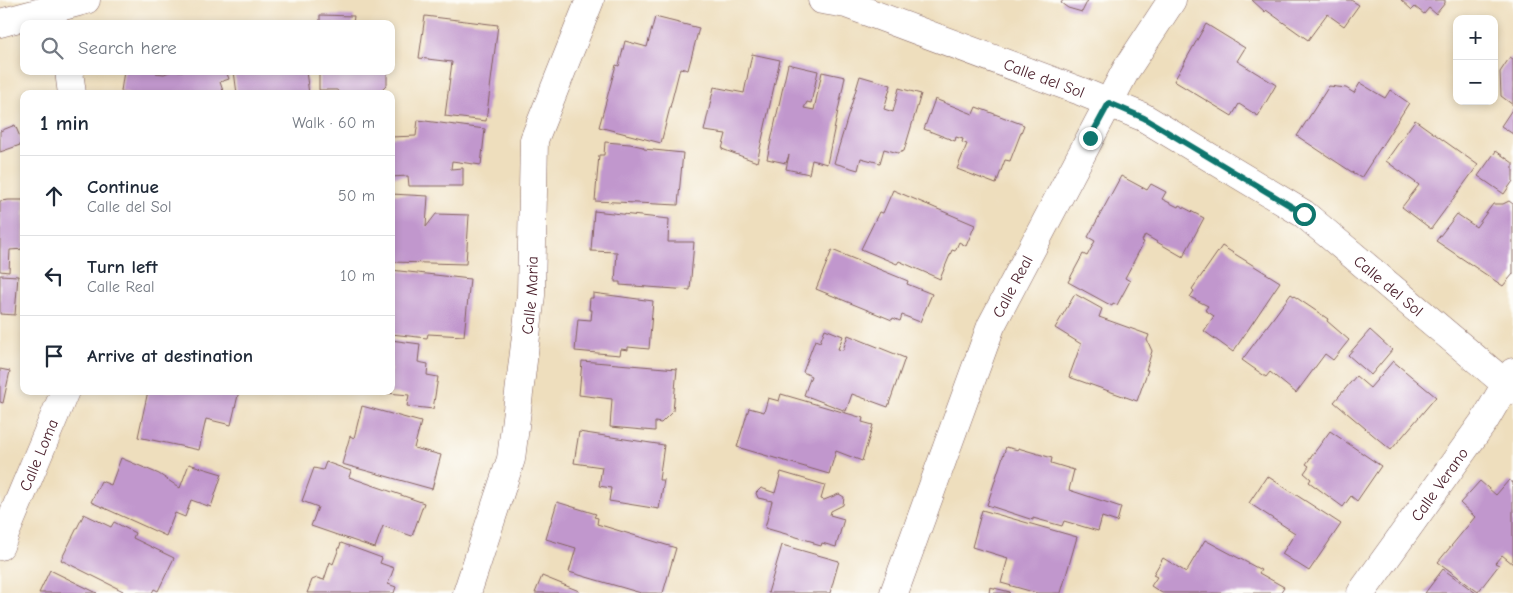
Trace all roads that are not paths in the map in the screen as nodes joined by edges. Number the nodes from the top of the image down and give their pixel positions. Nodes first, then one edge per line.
1 (86, 0) edge
2 (590, 0) edge
3 (822, 0) edge
4 (1172, 0) edge
5 (59, 10) edge
6 (0, 23) edge
7 (70, 75) edge
8 (71, 90) edge
9 (1109, 103) junction
10 (1511, 382) edge
11 (63, 395) edge
12 (0, 546) edge
13 (467, 593) edge
14 (894, 593) edge
15 (1360, 593) edge

1 - 5 street
2 - 13 street, Calle Maria
3 - 9 street, Calle del Sol
4 - 9 street, Calle Real
5 - 6 street
7 - 8 street
9 - 10 street, Calle del Sol
9 - 14 street, Calle Real
10 - 15 street, Calle Verano
11 - 12 street, Calle Loma

